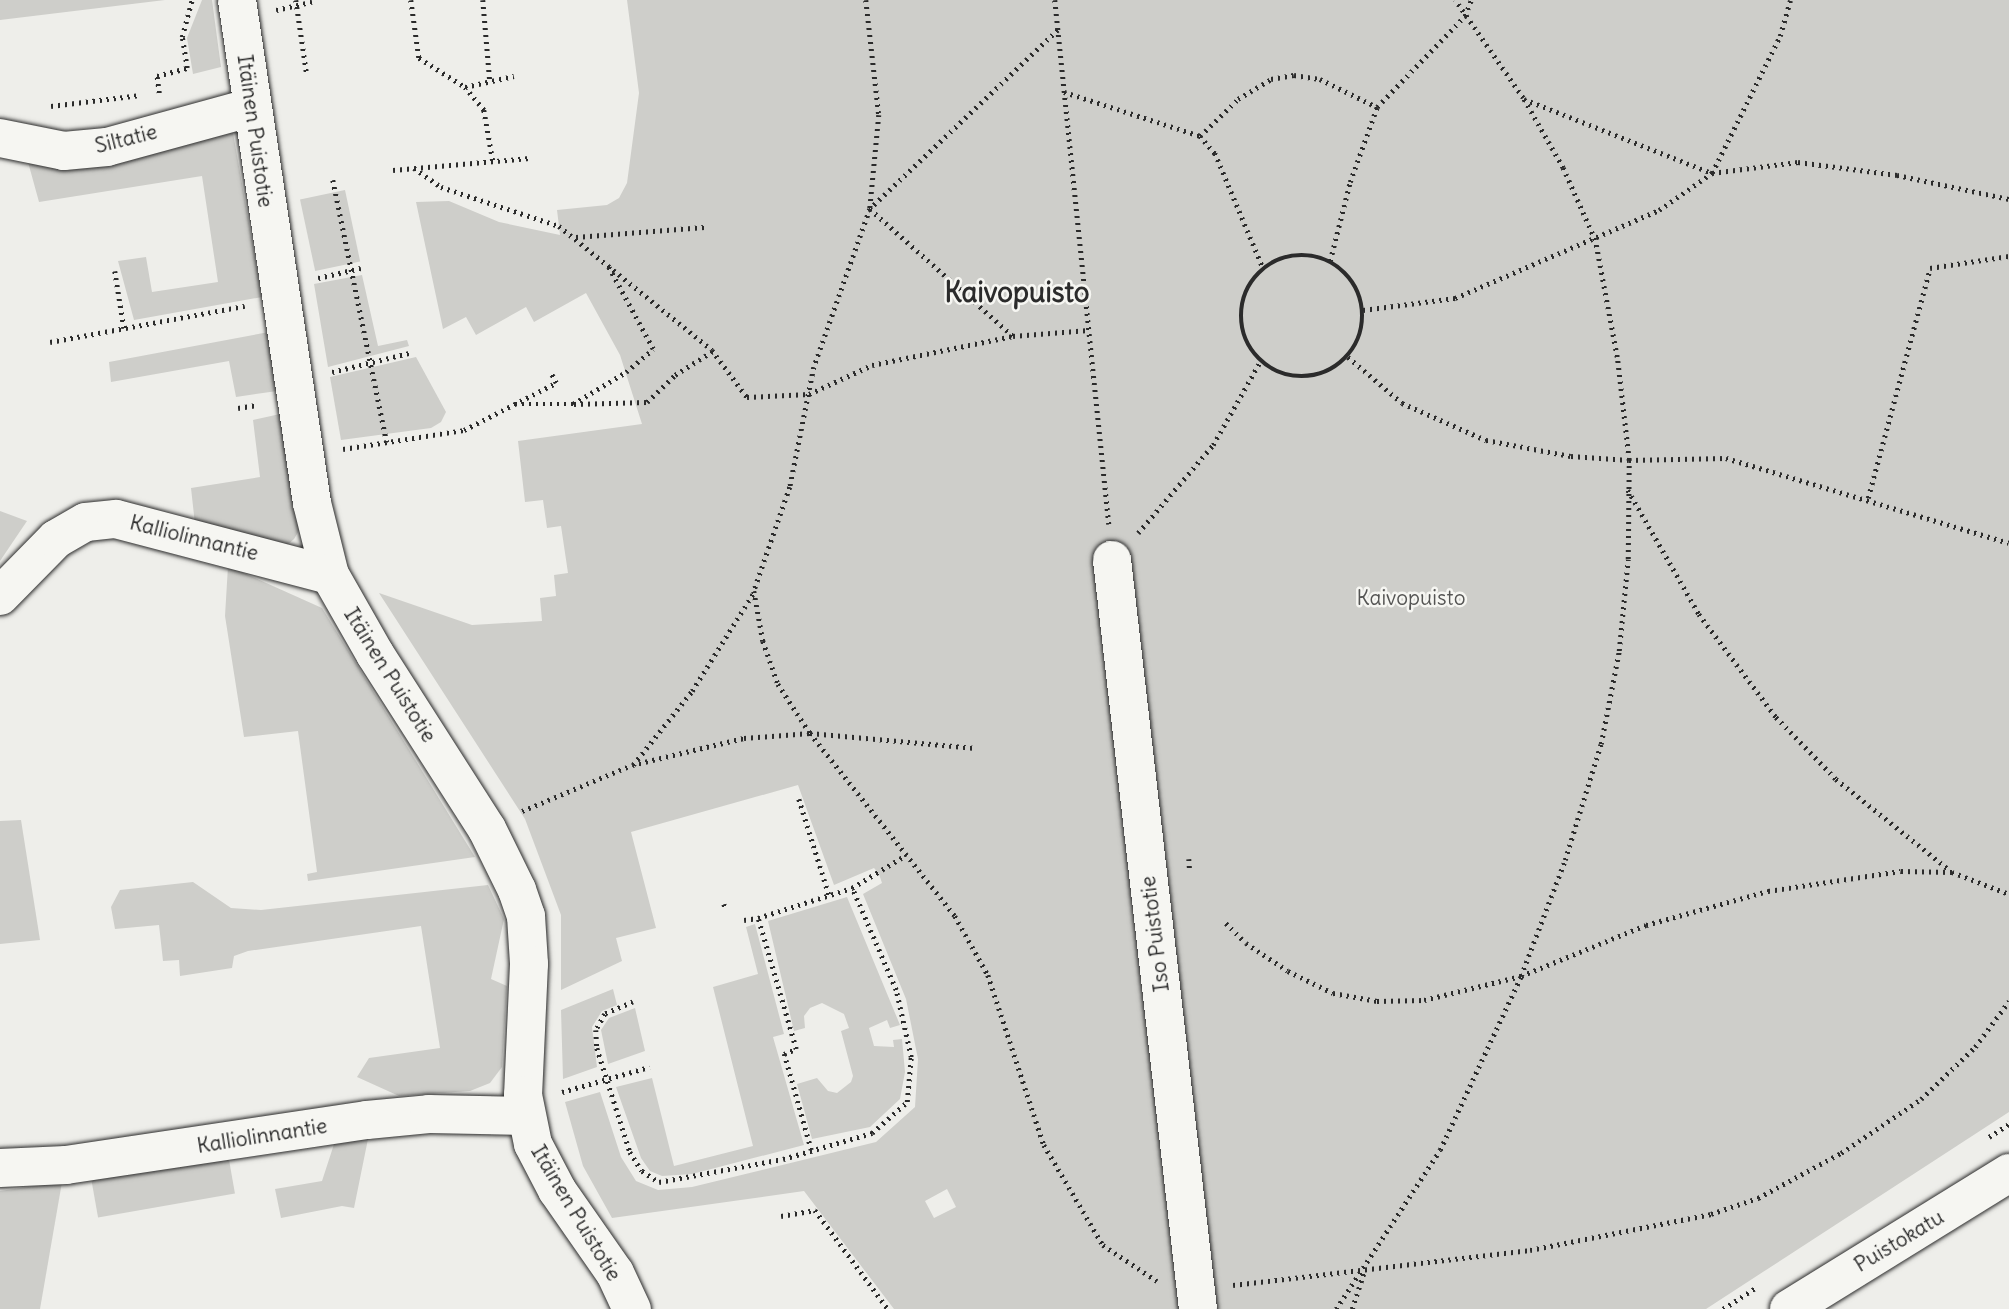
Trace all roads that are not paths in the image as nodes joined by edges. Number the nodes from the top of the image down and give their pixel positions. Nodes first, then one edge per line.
1 (251, 6) edge
2 (250, 108) junction
3 (0, 138) edge
4 (1112, 559) road end
5 (330, 575) junction
6 (0, 596) edge
7 (540, 1105) junction
8 (0, 1168) edge
9 (2009, 1173) edge
10 (632, 1309) edge
11 (1199, 1309) edge
12 (1789, 1309) edge

1 - 2 street, Itäinen Puistotie
2 - 3 street, Siltatie
2 - 5 street, Itäinen Puistotie
4 - 11 street, Iso Puistotie
5 - 6 street, Kalliolinnantie
5 - 7 street, Itäinen Puistotie
7 - 8 street, Kalliolinnantie
7 - 10 street, Itäinen Puistotie
9 - 12 street, Puistokatu

